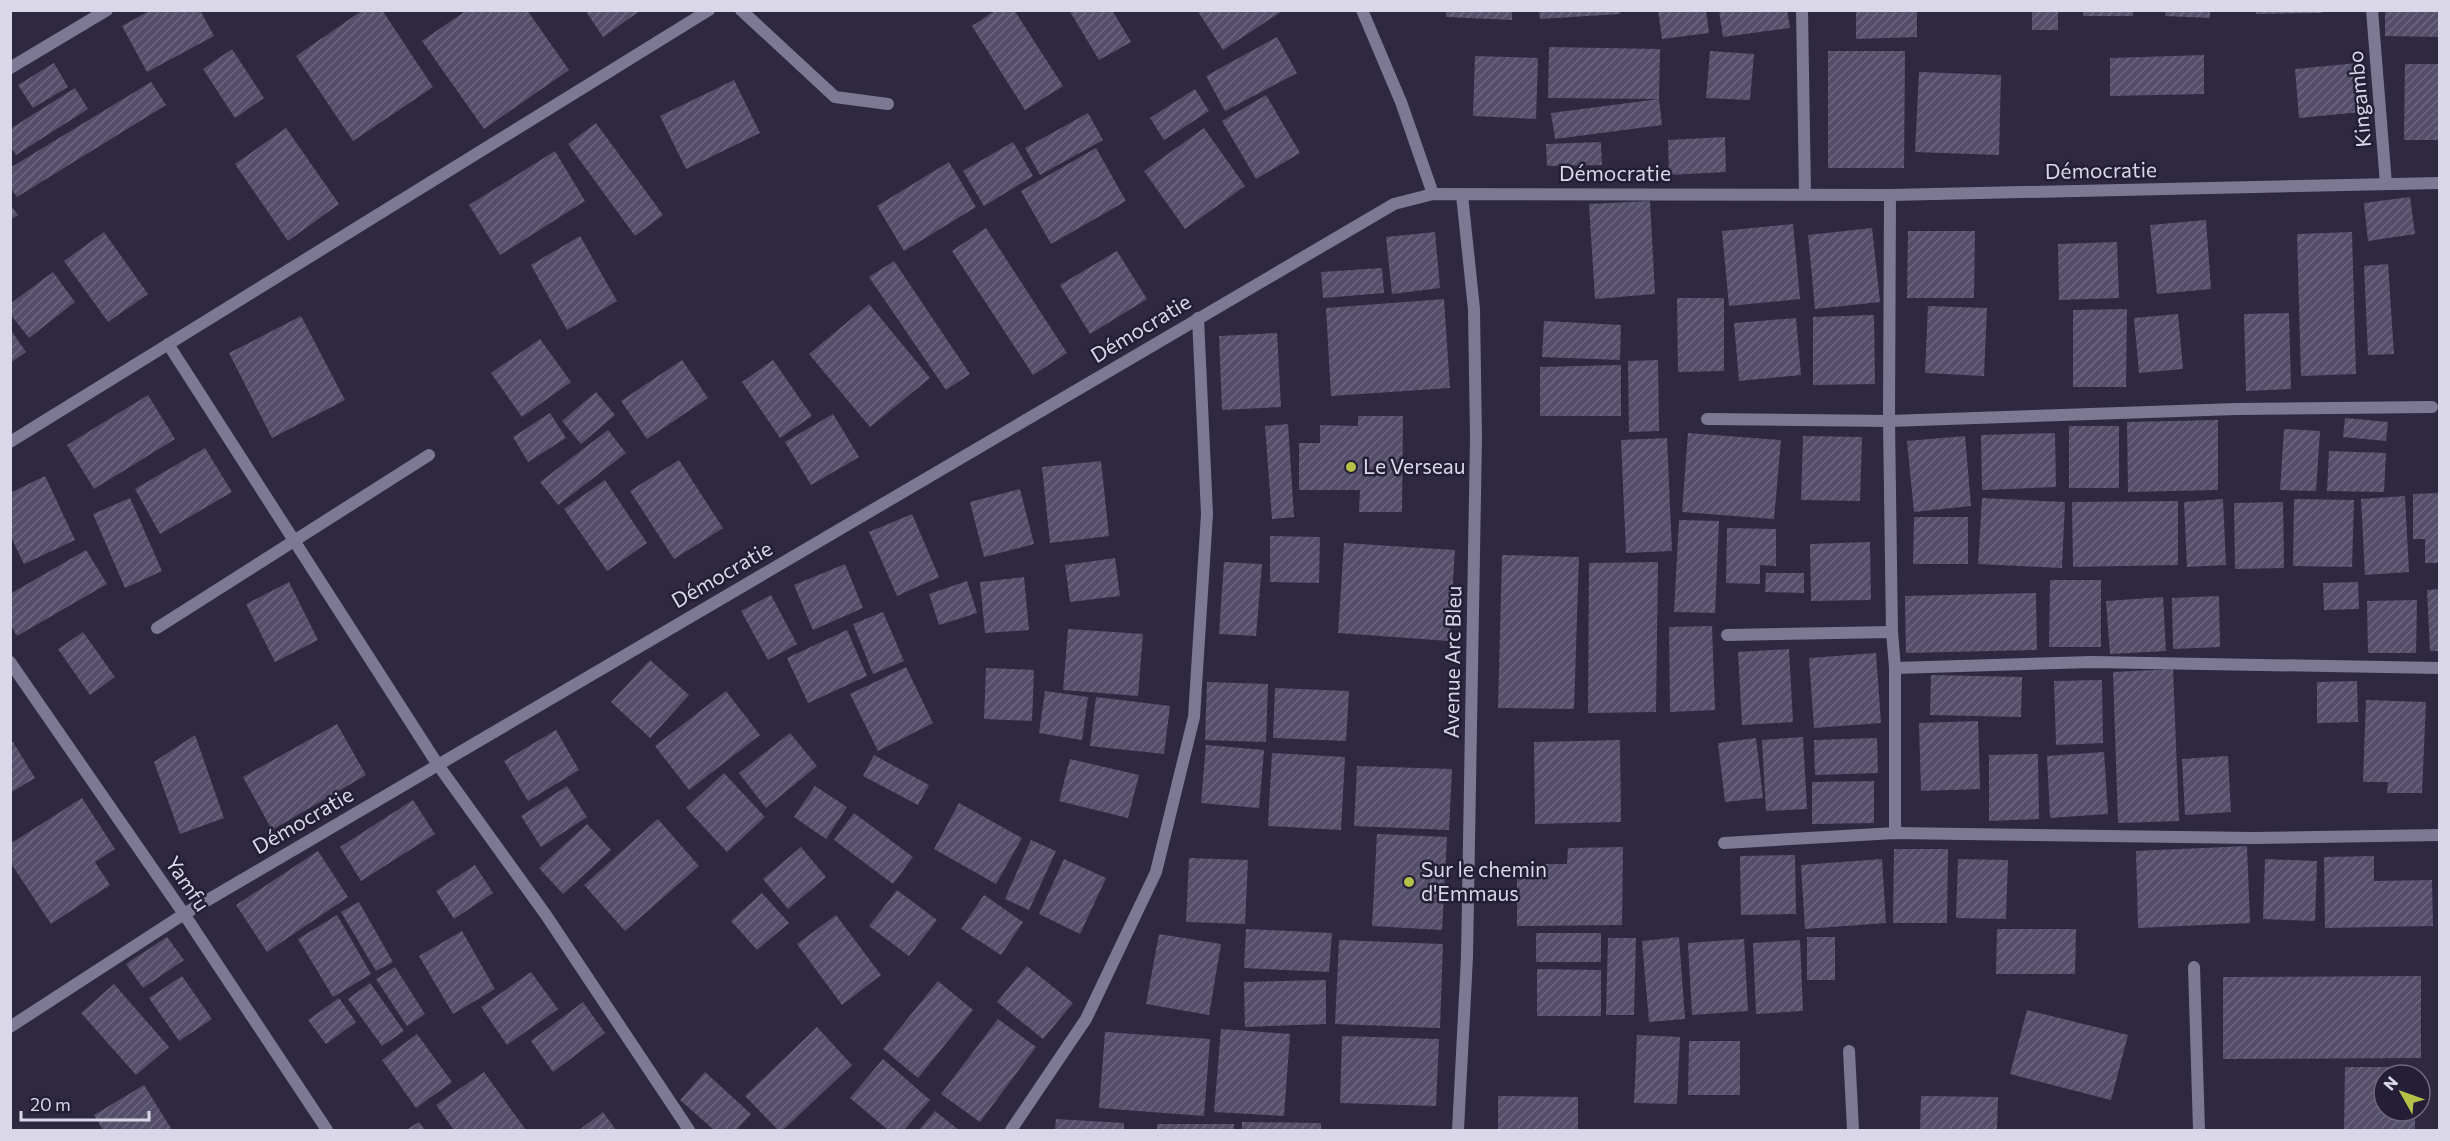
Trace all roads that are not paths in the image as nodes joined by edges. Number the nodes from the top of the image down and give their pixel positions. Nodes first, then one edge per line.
1 (107, 10) edge
2 (709, 10) edge
3 (741, 10) edge
4 (1362, 10) edge
5 (1802, 10) edge
6 (2372, 10) edge
7 (10, 68) edge
8 (888, 104) dead end
9 (2439, 183) edge
10 (2386, 184) junction
11 (1433, 194) junction
12 (1805, 194) junction
13 (1462, 195) junction
14 (1890, 195) junction
15 (1198, 318) junction
16 (168, 344) junction
17 (2432, 407) dead end
18 (1707, 419) dead end
19 (1889, 421) junction
20 (10, 442) edge
21 (429, 455) dead end
22 (294, 543) junction
23 (157, 628) dead end
24 (1892, 632) junction
25 (1727, 635) dead end
26 (10, 662) edge
27 (1895, 668) junction
28 (2439, 668) edge
29 (438, 765) junction
30 (1895, 833) junction
31 (2439, 835) edge
32 (1724, 843) dead end
33 (184, 914) junction
34 (2194, 967) dead end
35 (10, 1027) edge
36 (1849, 1051) dead end
37 (327, 1131) edge
38 (689, 1131) edge
39 (1011, 1131) edge
40 (1458, 1131) edge
41 (1853, 1131) edge
42 (2199, 1131) edge

1 - 7 street
2 - 16 street
3 - 8 street
4 - 11 street
5 - 12 street
6 - 10 street, Kingambo
9 - 10 street, Démocratie
10 - 14 street, Démocratie
11 - 13 street, Démocratie
11 - 15 street, Démocratie
12 - 13 street, Démocratie
12 - 14 street, Démocratie
13 - 40 street, Avenue Arc Bleu
14 - 19 street
15 - 29 street, Démocratie
15 - 39 street
16 - 20 street
16 - 22 street
17 - 19 street
18 - 19 street
19 - 24 street
21 - 22 street
22 - 23 street
22 - 29 street
24 - 25 street
24 - 27 street
26 - 33 street, Yamfu
27 - 28 street
27 - 30 street
29 - 33 street, Démocratie
29 - 38 street
30 - 31 street
30 - 32 street
33 - 35 street, Démocratie
33 - 37 street, Yamfu
34 - 42 street
36 - 41 street

